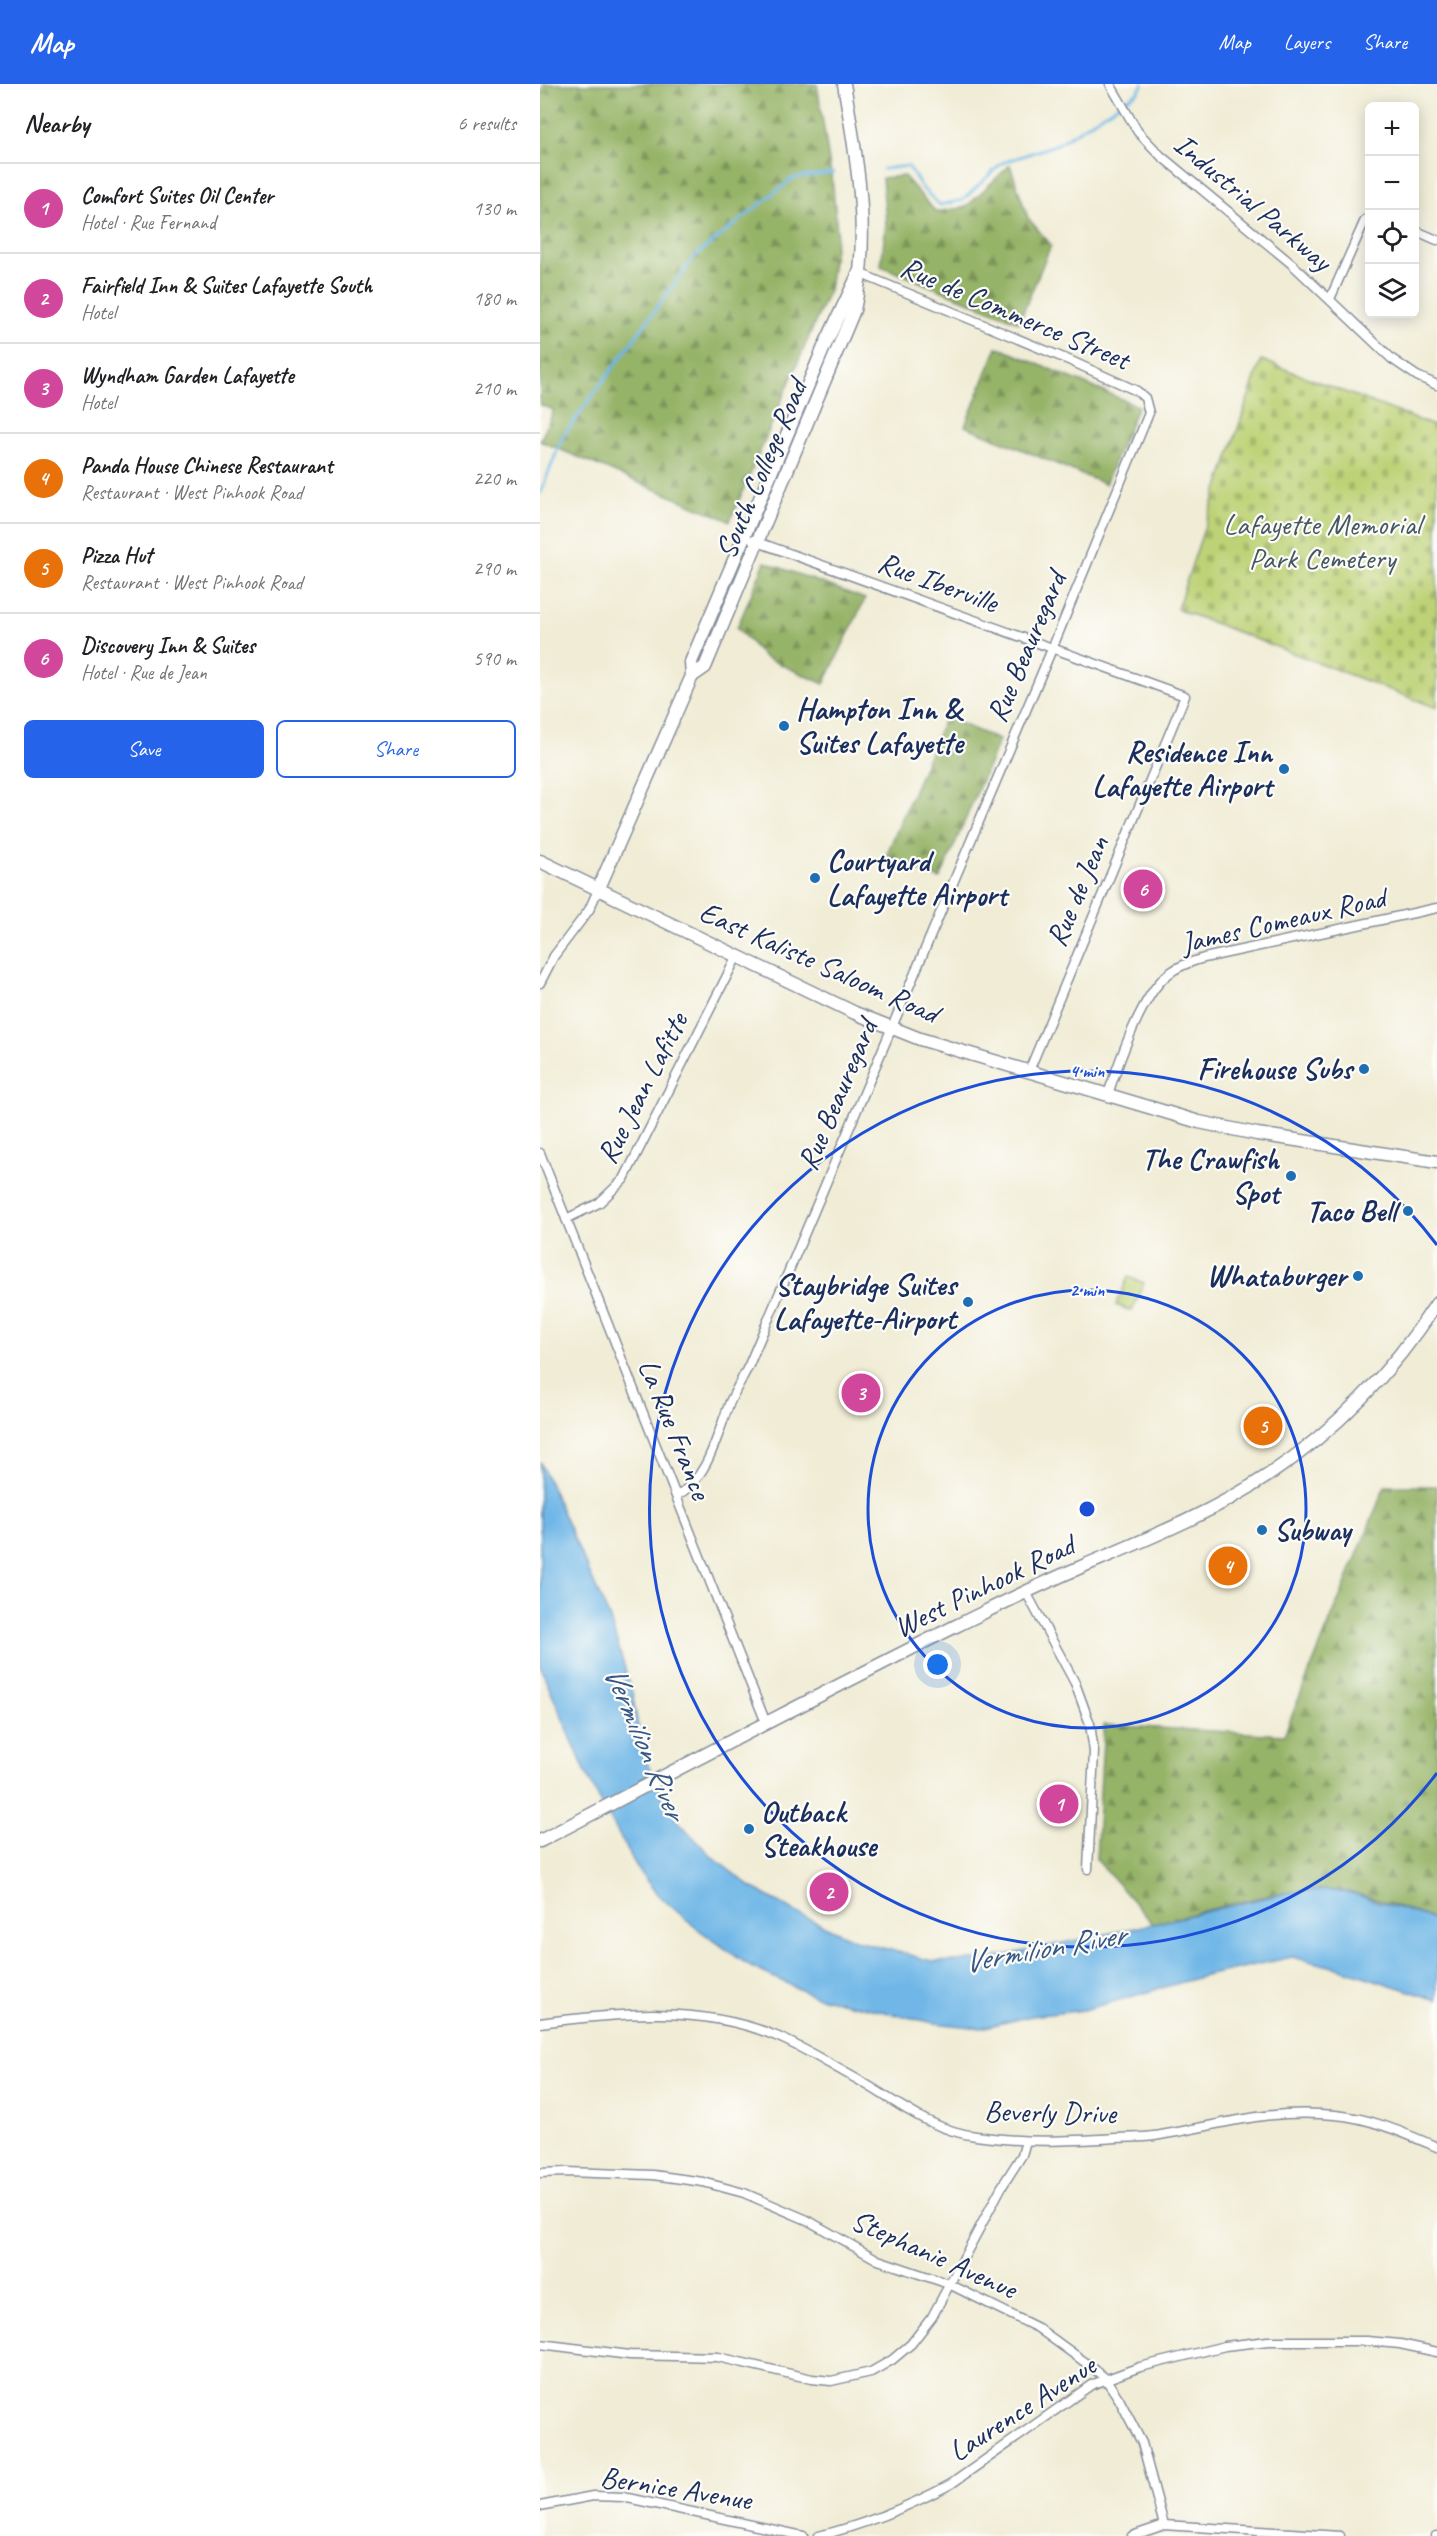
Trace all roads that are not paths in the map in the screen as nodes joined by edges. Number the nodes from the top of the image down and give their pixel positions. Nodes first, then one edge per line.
1 (844, 84) edge
2 (1110, 84) edge
3 (1365, 220) edge
4 (1419, 232) edge
5 (1437, 240) edge
6 (859, 273) junction
7 (1330, 299) junction
8 (1437, 385) edge
9 (1148, 403) joint
10 (743, 538) junction
11 (758, 542) junction
12 (1052, 649) junction
13 (692, 676) junction
14 (1185, 696) joint
15 (540, 861) edge
16 (598, 890) junction
17 (1437, 908) edge
18 (737, 956) junction
19 (540, 983) edge
20 (891, 1029) junction
21 (1029, 1071) junction
22 (1108, 1094) junction
23 (540, 1153) edge
24 (1437, 1162) edge
25 (566, 1219) junction
26 (1437, 1303) edge
27 (676, 1496) junction
28 (1026, 1592) junction
29 (766, 1723) junction
30 (540, 1841) edge
31 (1088, 1869) dead end
32 (540, 2023) edge
33 (1026, 2142) junction
34 (1437, 2147) edge
35 (540, 2173) edge
36 (949, 2284) junction
37 (540, 2343) edge
38 (1437, 2352) edge
39 (1105, 2378) junction
40 (540, 2506) edge
41 (1164, 2525) junction
42 (803, 2536) edge
43 (818, 2536) edge
44 (1132, 2536) edge
45 (1340, 2536) edge

1 - 6 main road, South College Road
2 - 7 street, Industrial Parkway
3 - 7 street
4 - 5 street
6 - 9 street, Rue de Commerce Street
6 - 10 main road, South College Road
6 - 11 main road, South College Road
7 - 8 street, Industrial Parkway
9 - 12 street, Rue Beauregard
10 - 11 street, Rue Iberville
10 - 13 main road, South College Road
11 - 12 street, Rue Iberville
11 - 13 main road, South College Road
12 - 14 street, Rue Iberville
12 - 20 street, Rue Beauregard
13 - 16 main road, South College Road
14 - 21 street, Rue de Jean
15 - 16 main road, East Kaliste Saloom Road
16 - 18 main road, East Kaliste Saloom Road
16 - 19 street, South College Road
17 - 22 street, James Comeaux Road
18 - 20 main road, East Kaliste Saloom Road
18 - 25 street, Rue Jean Lafitte
20 - 21 main road, East Kaliste Saloom Road
20 - 27 street, Rue Beauregard
21 - 22 main road, East Kaliste Saloom Road
22 - 24 main road, East Kaliste Saloom Road
23 - 25 street, La Rue France
25 - 27 street, La Rue France
26 - 28 main road, West Pinhook Road
27 - 29 street, La Rue France
28 - 29 main road, West Pinhook Road
28 - 31 street
29 - 30 main road, West Pinhook Road
32 - 33 street, Beverly Drive
33 - 34 street, Beverly Drive
33 - 36 street
35 - 36 street, Stephanie Avenue
36 - 37 street
36 - 39 street, Stephanie Avenue
38 - 39 street, Laurence Avenue
39 - 41 street, Stephanie Avenue
39 - 43 street, Laurence Avenue
40 - 42 street, Bernice Avenue
41 - 44 street
41 - 45 street

